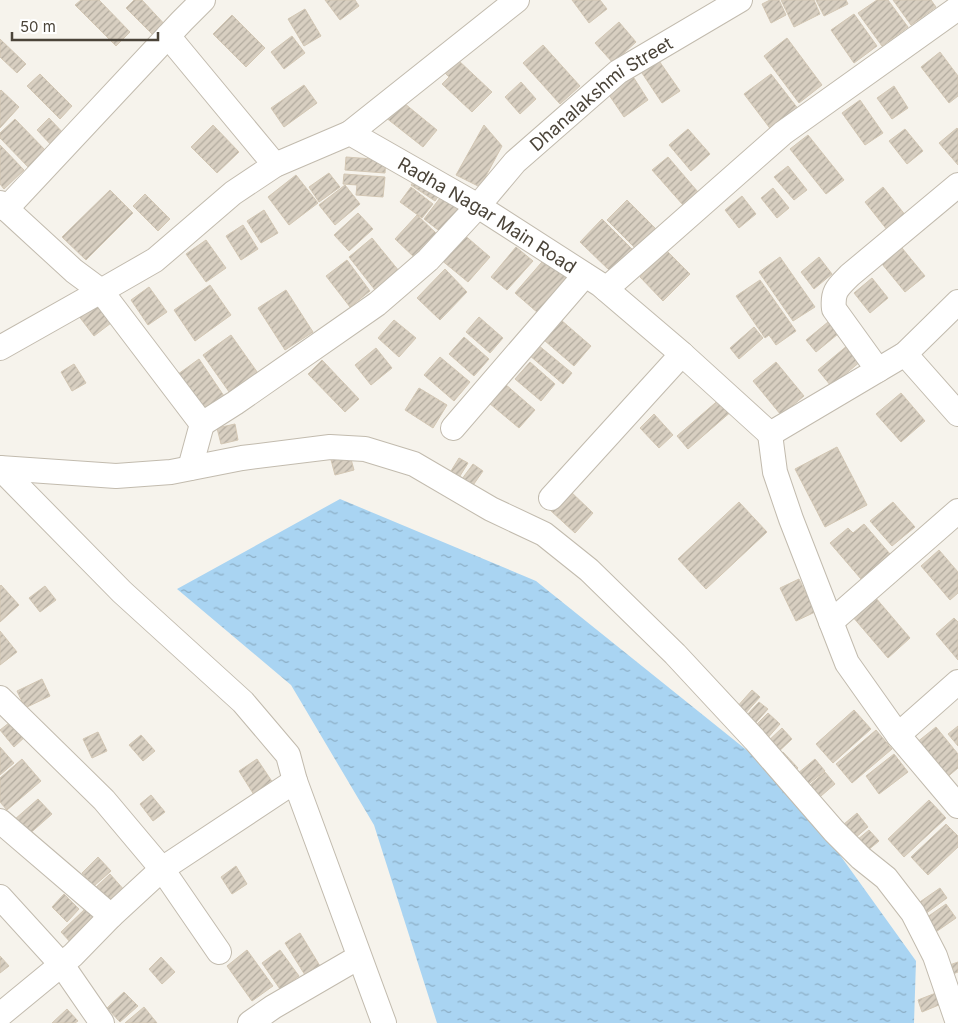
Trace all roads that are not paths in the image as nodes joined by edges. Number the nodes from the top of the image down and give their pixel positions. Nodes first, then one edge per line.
1 (203, 0) edge
2 (517, 0) edge
3 (740, 0) edge
4 (958, 8) edge
5 (168, 36) junction
6 (350, 133) junction
7 (275, 165) junction
8 (958, 185) edge
9 (3, 206) edge
10 (478, 206) junction
11 (585, 275) junction
12 (606, 289) junction
13 (102, 291) junction
14 (958, 302) edge
15 (0, 348) edge
16 (682, 354) junction
17 (905, 354) junction
18 (878, 370) junction
19 (958, 414) edge
20 (202, 424) junction
21 (453, 428) dead end
22 (770, 434) junction
23 (0, 468) edge
24 (190, 468) junction
25 (551, 498) dead end
26 (958, 511) edge
27 (831, 622) junction
28 (958, 682) edge
29 (0, 698) edge
30 (898, 735) junction
31 (295, 781) junction
32 (958, 806) edge
33 (0, 821) edge
34 (162, 869) junction
35 (0, 897) edge
36 (111, 916) junction
37 (219, 952) dead end
38 (359, 957) junction
39 (62, 965) junction
40 (0, 1015) edge
41 (102, 1023) edge
42 (250, 1023) edge
43 (384, 1023) edge
44 (958, 1023) edge

1 - 5 street
2 - 6 street
3 - 10 street, Dhanalakshmi Street
4 - 12 street
5 - 7 street
5 - 9 street
6 - 7 street
6 - 10 street, Radha Nagar Main Road
7 - 13 street
8 - 18 street
9 - 13 street
10 - 11 street, Radha Nagar Main Road
10 - 20 street, Dhanalakshmi Street
11 - 12 street, Radha Nagar Main Road
11 - 21 street
12 - 16 street, Radha Nagar Main Road
13 - 15 street
13 - 20 street
14 - 17 street
16 - 22 street, Radha Nagar Main Road
16 - 25 street
17 - 18 street
17 - 19 street
18 - 22 street
20 - 24 street
22 - 27 street
23 - 24 street
23 - 31 street
24 - 44 street
26 - 27 street
27 - 30 street
28 - 30 street
29 - 34 street
30 - 32 street
31 - 34 street
31 - 38 street
33 - 36 street
34 - 36 street
34 - 37 street
35 - 39 street
36 - 39 street
38 - 42 street
38 - 43 street
39 - 40 street
39 - 41 street

